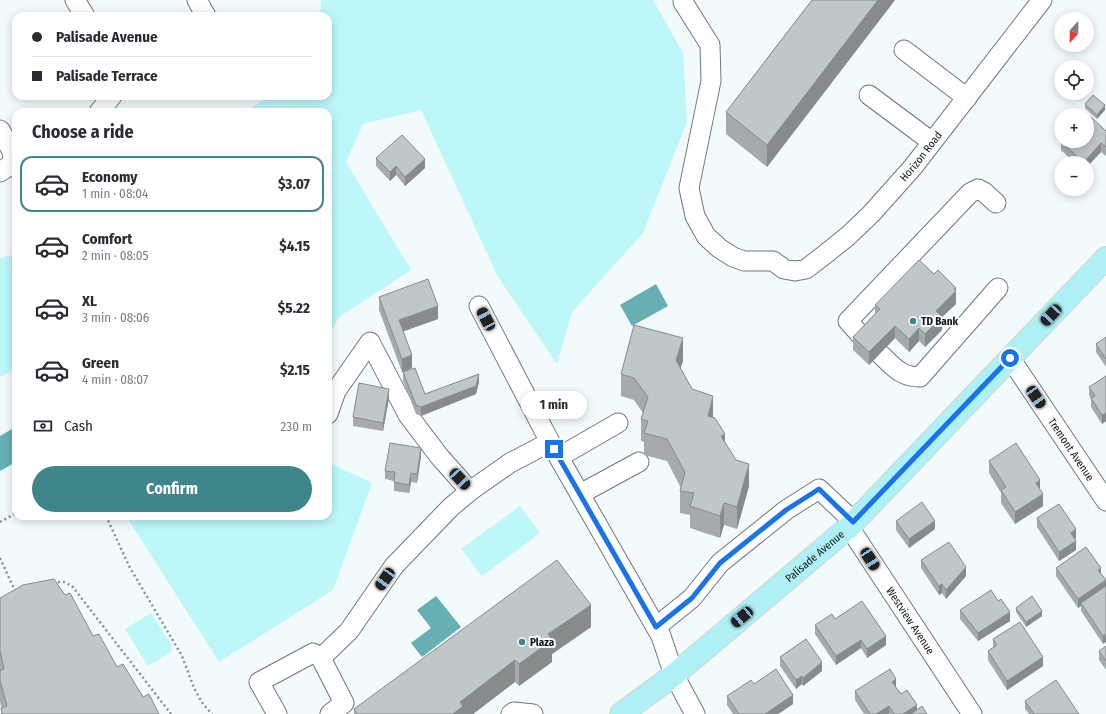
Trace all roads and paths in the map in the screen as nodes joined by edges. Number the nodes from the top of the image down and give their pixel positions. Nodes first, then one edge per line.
1 (75, 0) edge
2 (197, 0) edge
3 (1042, 0) edge
4 (683, 2) dead end
5 (82, 12) edge
6 (204, 12) edge
7 (904, 50) dead end
8 (869, 95) dead end
9 (967, 98) junction
10 (0, 130) edge
11 (932, 142) junction
12 (12, 151) edge
13 (12, 164) edge
14 (0, 172) edge
15 (996, 203) dead end
16 (1106, 258) edge
17 (998, 288) dead end
18 (479, 306) dead end
19 (864, 339) edge
20 (880, 354) edge
21 (1010, 358) junction
22 (332, 402) edge
23 (618, 423) dead end
24 (554, 449) junction
25 (639, 462) dead end
26 (470, 491) junction
27 (580, 494) junction
28 (1106, 501) edge
29 (12, 515) edge
30 (108, 520) edge
31 (0, 522) edge
32 (851, 524) junction
33 (0, 558) edge
34 (47, 584) edge
35 (12, 597) edge
36 (656, 627) junction
37 (321, 658) junction
38 (674, 675) junction
39 (171, 714) edge
40 (212, 714) edge
41 (277, 714) edge
42 (330, 714) edge
43 (511, 714) edge
44 (534, 714) edge
45 (621, 714) edge
46 (695, 714) edge
47 (972, 714) edge

1 - 5 street
2 - 6 street
3 - 9 street, Horizon Road
4 - 11 street, Horizon Road
7 - 9 street
8 - 11 street
9 - 11 street, Horizon Road
10 - 12 street
13 - 14 street
15 - 19 street
16 - 21 main road, Palisade Avenue
17 - 20 street
18 - 24 street
21 - 28 street, Tremont Avenue
21 - 32 main road, Palisade Avenue
22 - 26 street
23 - 24 street
24 - 26 street
24 - 27 street
25 - 27 street
26 - 37 street
27 - 36 street
29 - 31 path
30 - 40 path
32 - 36 street, Westview Avenue
32 - 38 main road, Palisade Avenue
32 - 47 street, Westview Avenue
33 - 35 path
34 - 39 path
36 - 38 street
37 - 41 street
37 - 42 street
38 - 45 main road, Palisade Avenue
38 - 46 street
43 - 44 street

